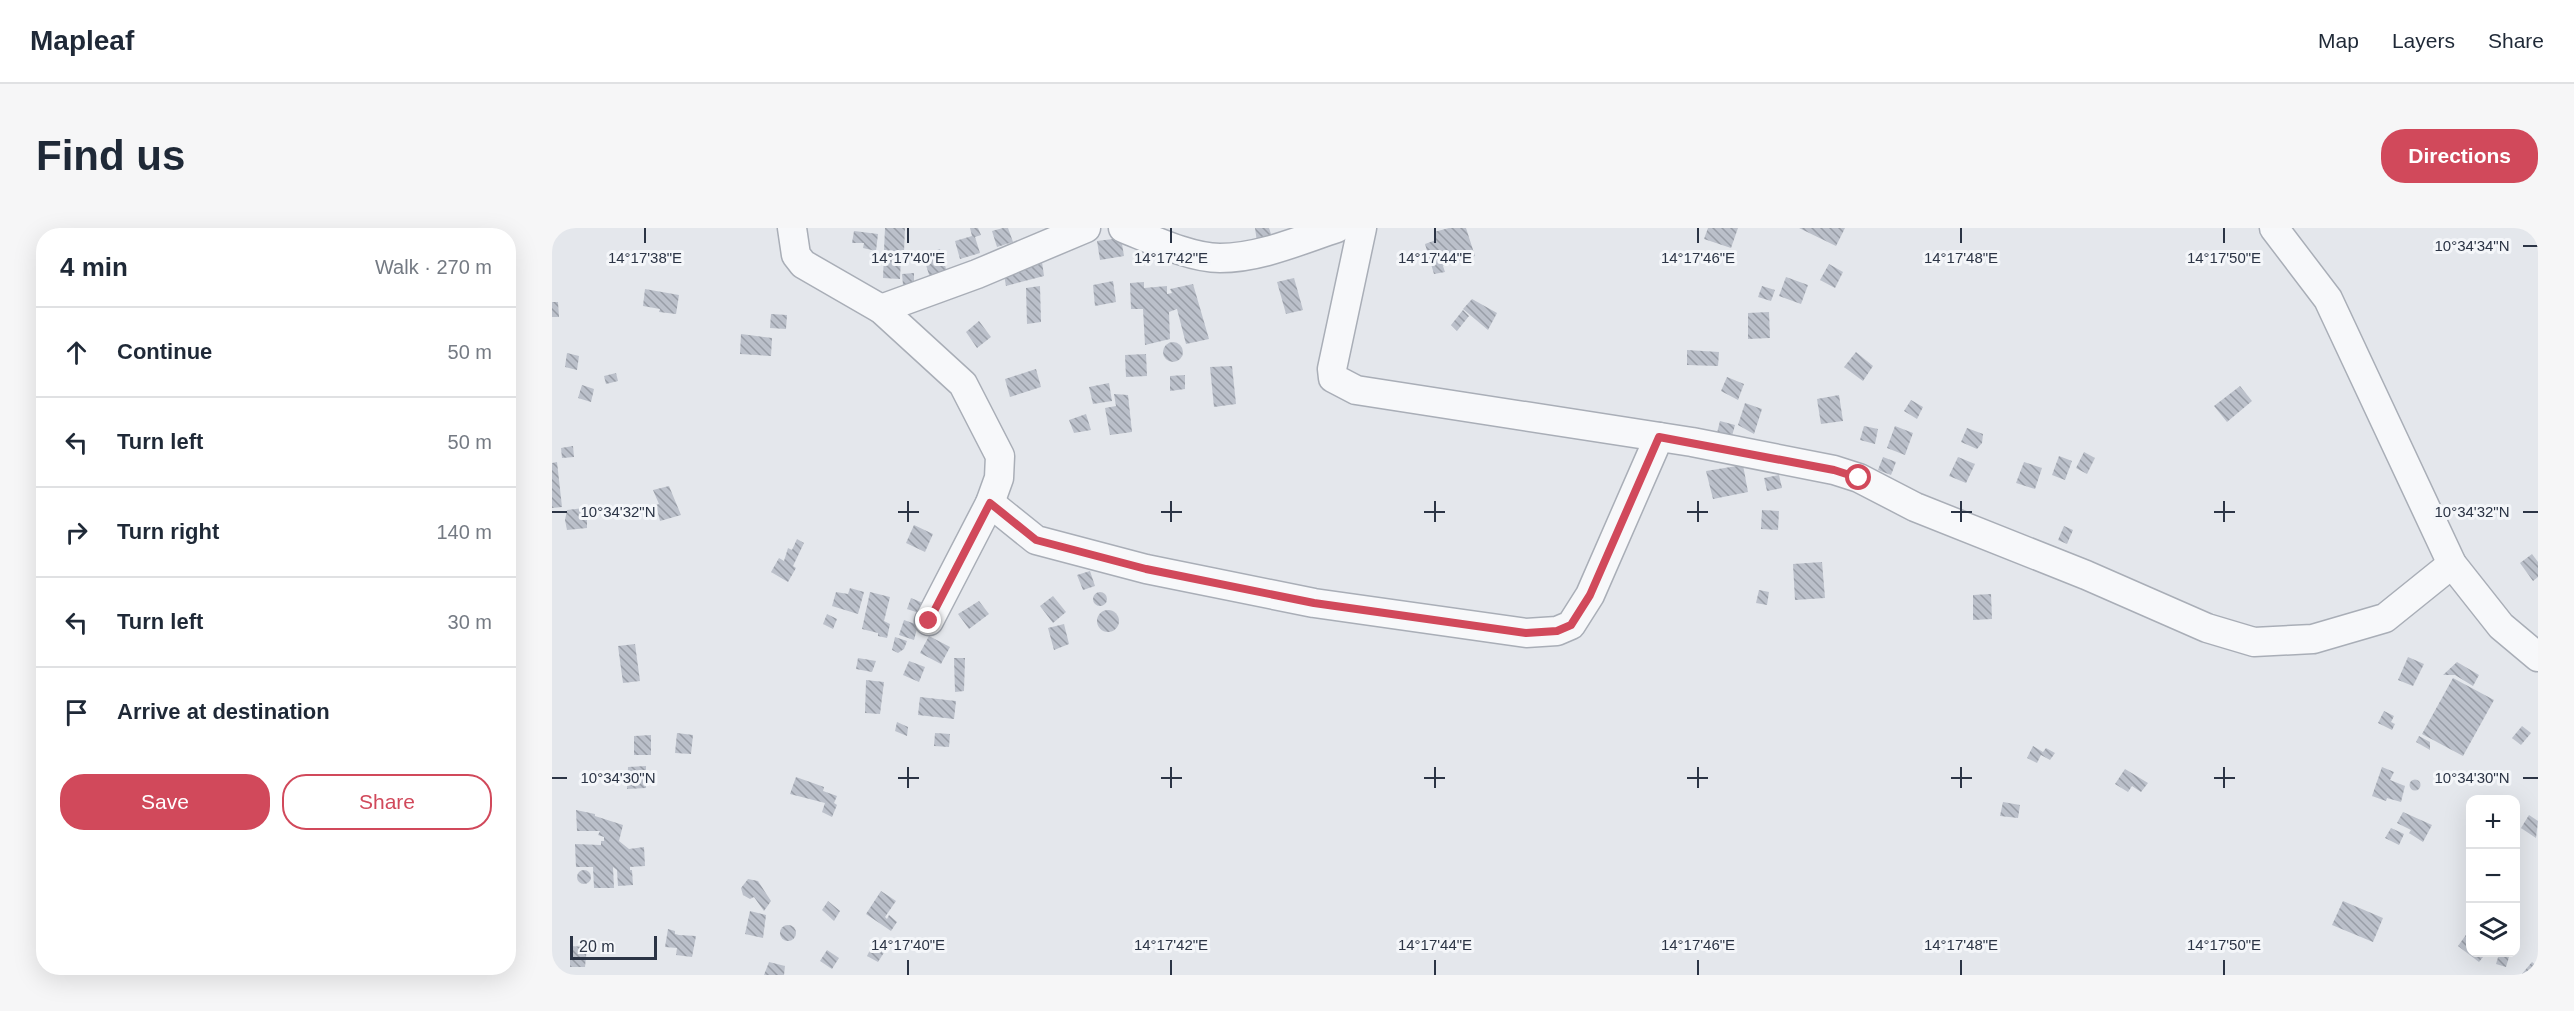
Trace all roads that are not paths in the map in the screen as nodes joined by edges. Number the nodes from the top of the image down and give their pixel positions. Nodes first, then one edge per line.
1 (792, 228) edge
2 (1086, 228) edge
3 (1123, 228) edge
4 (1337, 228) edge
5 (1362, 228) edge
6 (2274, 228) edge
7 (881, 309) junction
8 (1659, 437) junction
9 (990, 503) junction
10 (2452, 564) junction
11 (929, 621) dead end
12 (2538, 657) edge

1 - 7 street
2 - 7 street
3 - 4 street
5 - 8 street
6 - 10 street
7 - 9 street
8 - 9 street
8 - 10 street
9 - 11 street
10 - 12 street

